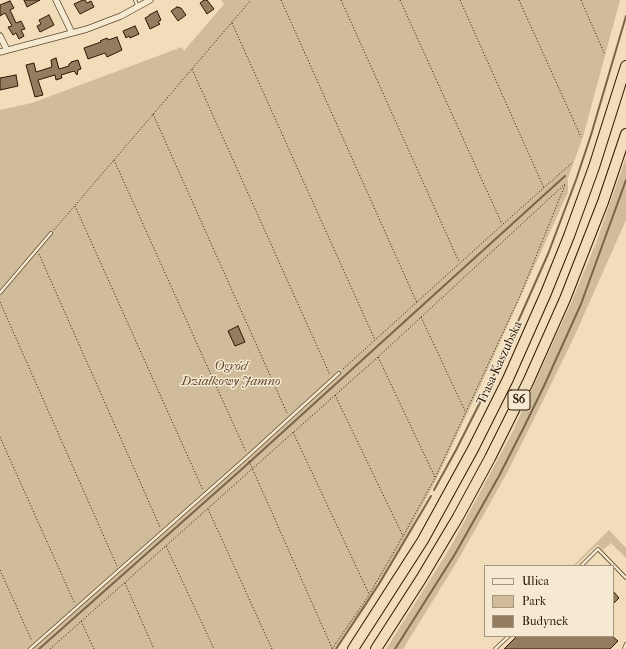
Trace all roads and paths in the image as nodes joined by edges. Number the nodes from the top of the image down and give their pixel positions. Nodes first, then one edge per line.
1 (56, 0) edge
2 (135, 0) edge
3 (150, 0) edge
4 (251, 0) edge
5 (281, 0) edge
6 (341, 0) edge
7 (400, 0) edge
8 (460, 0) edge
9 (520, 0) edge
10 (581, 0) edge
11 (138, 7) junction
12 (232, 23) junction
13 (72, 33) junction
14 (0, 36) edge
15 (7, 50) junction
16 (0, 52) edge
17 (605, 55) dead end
18 (626, 66) edge
19 (192, 69) junction
20 (153, 114) junction
21 (626, 134) edge
22 (581, 137) dead end
23 (114, 160) junction
24 (573, 162) dead end
25 (544, 188) junction
26 (75, 206) junction
27 (502, 225) junction
28 (51, 233) joint
29 (37, 250) junction
30 (459, 263) junction
31 (0, 293) edge
32 (0, 302) edge
33 (417, 303) junction
34 (421, 317) junction
35 (375, 340) junction
36 (378, 357) junction
37 (339, 373) joint
38 (332, 379) junction
39 (335, 395) junction
40 (465, 412) junction
41 (289, 418) junction
42 (293, 432) junction
43 (0, 437) edge
44 (248, 456) junction
45 (252, 468) junction
46 (435, 478) junction
47 (205, 494) junction
48 (208, 508) junction
49 (162, 532) junction
50 (403, 536) junction
51 (166, 546) junction
52 (582, 565) edge
53 (613, 565) edge
54 (614, 566) edge
55 (0, 570) edge
56 (119, 570) junction
57 (626, 578) edge
58 (124, 583) junction
59 (369, 595) junction
60 (77, 608) junction
61 (81, 621) junction
62 (508, 637) edge
63 (626, 644) edge
64 (34, 646) junction
65 (30, 649) edge
66 (50, 649) edge
67 (94, 649) edge
68 (154, 649) edge
69 (214, 649) edge
70 (272, 649) edge
71 (332, 649) edge
72 (353, 649) edge
73 (376, 649) edge
74 (495, 649) edge
75 (624, 649) edge

1 - 13 street
2 - 11 lane
3 - 11 street
4 - 12 path
5 - 33 path
6 - 30 path
7 - 27 path
8 - 25 path
9 - 22 path
10 - 17 path
11 - 13 street
12 - 19 path
12 - 35 path
13 - 15 street
14 - 15 street
15 - 16 street
18 - 72 highway, Trasa Kaszubska / S6
19 - 20 path
19 - 38 path
20 - 23 path
20 - 41 path
21 - 73 highway, S6
23 - 26 path
23 - 44 path
24 - 25 path
25 - 27 path
26 - 28 path
26 - 47 path
27 - 30 path
28 - 29 lane
29 - 31 lane
29 - 49 path
30 - 33 path
32 - 56 path
33 - 35 path
34 - 36 path
34 - 40 path
34 - 40 path
35 - 37 path
36 - 39 path
36 - 46 path
37 - 38 lane
38 - 41 lane
39 - 42 path
39 - 50 path
40 - 46 path
41 - 44 lane
42 - 45 path
42 - 59 path
43 - 60 path
44 - 45 path
44 - 47 lane
45 - 48 path
45 - 71 path
46 - 50 path
47 - 49 lane
48 - 51 path
48 - 70 path
49 - 56 lane
50 - 59 path
51 - 58 path
51 - 69 path
52 - 53 lane
54 - 57 lane
55 - 64 path
56 - 60 lane
58 - 61 path
58 - 68 path
59 - 71 path
60 - 64 lane
61 - 66 path
61 - 67 path
62 - 74 lane
63 - 75 lane
64 - 65 lane

